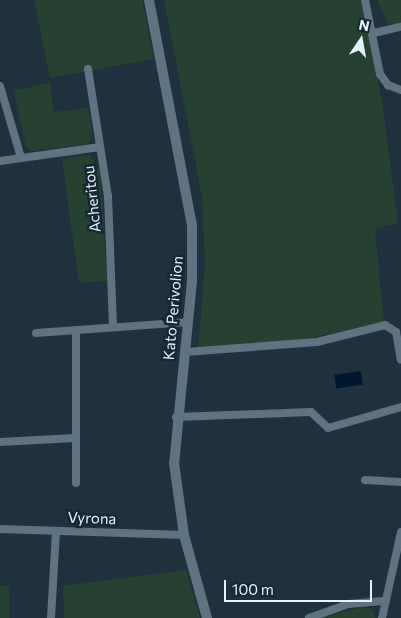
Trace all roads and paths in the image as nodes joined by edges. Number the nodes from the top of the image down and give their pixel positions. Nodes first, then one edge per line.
1 (149, 0) edge
2 (365, 0) edge
3 (401, 27) edge
4 (374, 33) junction
5 (88, 69) dead end
6 (0, 86) edge
7 (401, 90) edge
8 (100, 147) junction
9 (22, 158) junction
10 (0, 161) edge
11 (188, 322) junction
12 (113, 328) junction
13 (76, 330) junction
14 (36, 333) dead end
15 (185, 352) junction
16 (401, 360) edge
17 (401, 407) edge
18 (176, 417) junction
19 (75, 438) junction
20 (0, 442) edge
21 (365, 480) dead end
22 (401, 482) edge
23 (76, 484) dead end
24 (0, 528) edge
25 (56, 531) junction
26 (401, 532) edge
27 (184, 535) junction
28 (386, 601) junction
29 (51, 618) edge
30 (207, 618) edge
31 (309, 618) edge
32 (382, 618) edge

1 - 11 street, Kato Perivolion
2 - 4 street
3 - 4 street
4 - 7 street
5 - 8 street, Acheritou
6 - 9 street
8 - 9 street
8 - 12 street, Acheritou
9 - 10 street
11 - 12 street
11 - 15 street, Kato Perivolion
12 - 13 street
13 - 14 street
13 - 19 street
15 - 16 street
15 - 18 street, Kato Perivolion
17 - 18 street
18 - 27 street, Kato Perivolion
19 - 20 street
19 - 23 street
21 - 22 street
24 - 25 street, Vyrona
25 - 27 street, Vyrona
25 - 29 street
26 - 28 street
27 - 30 street, Kato Perivolion
28 - 31 street
28 - 32 street

